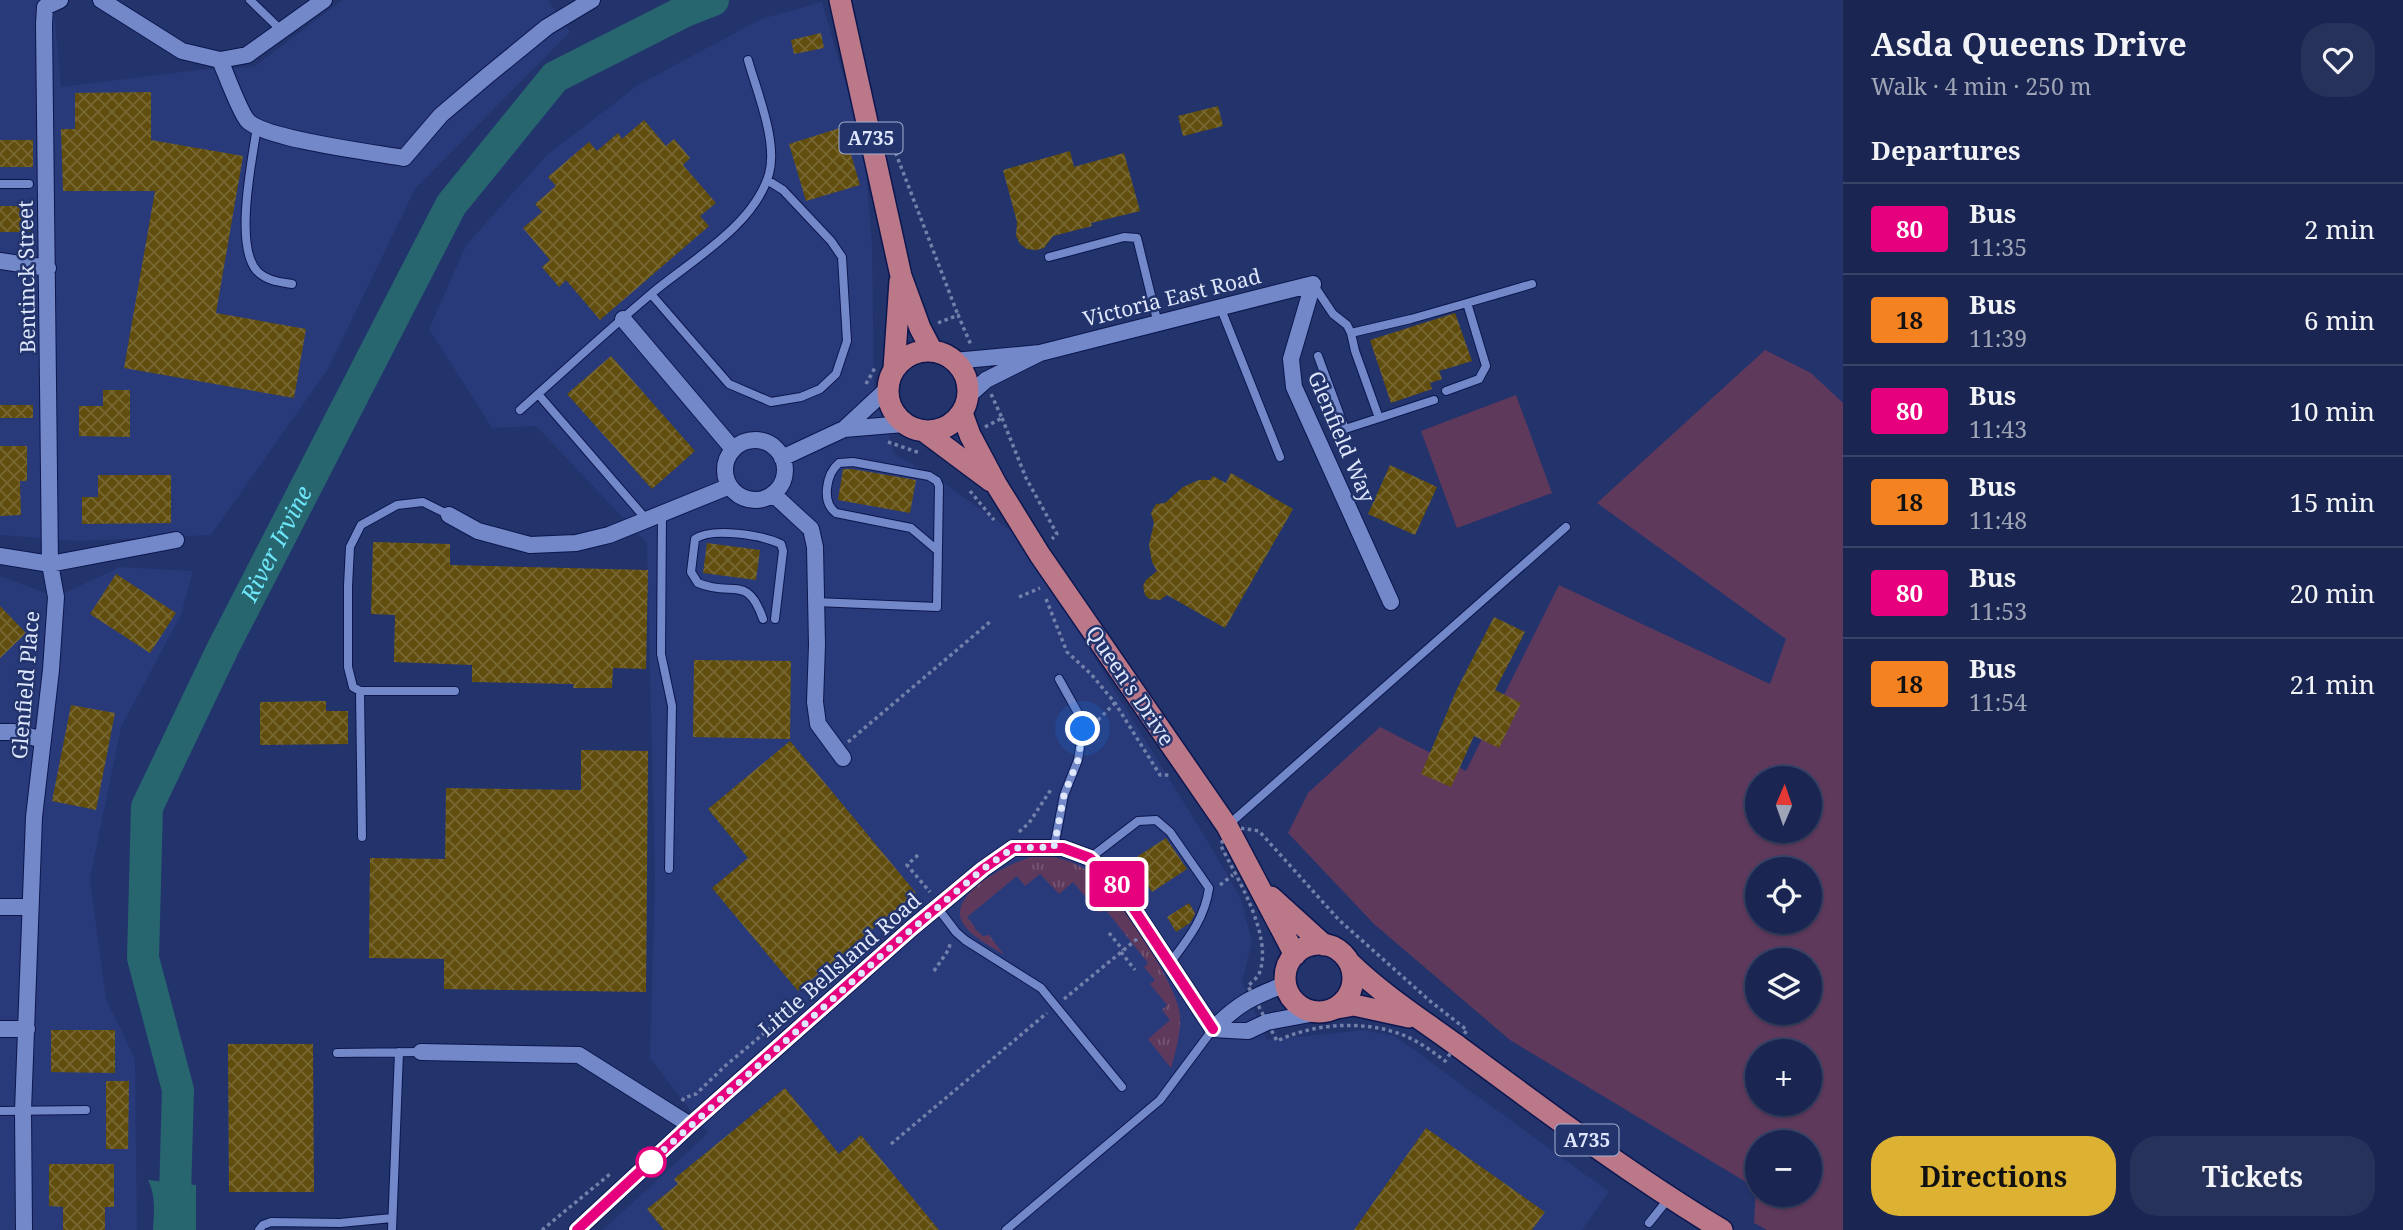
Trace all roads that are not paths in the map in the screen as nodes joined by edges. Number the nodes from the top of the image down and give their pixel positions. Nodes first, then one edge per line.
1 (60, 0) edge
2 (101, 0) edge
3 (250, 0) edge
4 (592, 0) edge
5 (839, 0) edge
6 (321, 1) edge
7 (282, 30) junction
8 (220, 60) junction
9 (748, 61) dead end
10 (257, 127) junction
11 (767, 180) junction
12 (0, 184) edge
13 (29, 184) dead end
14 (1049, 257) dead end
15 (0, 261) edge
16 (48, 268) junction
17 (901, 276) junction
18 (292, 284) dead end
19 (1313, 284) junction
20 (1532, 284) dead end
21 (651, 294) junction
22 (1467, 303) junction
23 (1221, 309) junction
24 (622, 319) junction
25 (1158, 324) junction
26 (1351, 333) junction
27 (932, 351) junction
28 (1040, 353) junction
29 (1318, 356) dead end
30 (954, 361) junction
31 (886, 372) junction
32 (1446, 391) dead end
33 (538, 394) junction
34 (1434, 400) dead end
35 (964, 405) junction
36 (520, 410) dead end
37 (1379, 418) junction
38 (914, 427) junction
39 (844, 429) junction
40 (733, 449) junction
41 (1280, 457) dead end
42 (782, 458) junction
43 (996, 484) junction
44 (730, 486) junction
45 (773, 494) junction
46 (662, 513) junction
47 (449, 514) joint
48 (646, 519) junction
49 (1566, 527) dead end
50 (176, 540) dead end
51 (937, 550) junction
52 (0, 556) edge
53 (50, 564) junction
54 (816, 602) junction
55 (1391, 602) dead end
56 (763, 619) dead end
57 (775, 620) dead end
58 (1059, 679) dead end
59 (360, 691) junction
60 (455, 691) dead end
61 (0, 732) edge
62 (43, 740) junction
63 (839, 755) road end
64 (1227, 825) junction
65 (362, 837) dead end
66 (1054, 847) junction
67 (1090, 858) junction
68 (669, 869) dead end
69 (1262, 889) junction
70 (934, 900) junction
71 (0, 907) edge
72 (29, 907) junction
73 (1324, 944) junction
74 (1295, 955) junction
75 (1350, 963) junction
76 (1169, 964) junction
77 (1286, 984) junction
78 (1329, 1010) junction
79 (1422, 1020) junction
80 (0, 1029) edge
81 (27, 1029) junction
82 (1213, 1029) junction
83 (399, 1052) junction
84 (421, 1052) joint
85 (337, 1053) dead end
86 (1122, 1087) dead end
87 (86, 1110) dead end
88 (0, 1111) edge
89 (23, 1111) junction
90 (690, 1125) junction
91 (1670, 1198) junction
92 (392, 1218) junction
93 (1649, 1223) dead end
94 (24, 1230) edge
95 (259, 1230) edge
96 (392, 1230) edge
97 (577, 1230) edge
98 (1006, 1230) edge
99 (1722, 1230) edge

1 - 16 street, Bentinck Street
2 - 8 street
3 - 7 lane
4 - 10 street
5 - 17 main road, A735
6 - 7 street
7 - 8 street
8 - 10 street
9 - 11 lane
10 - 18 lane
11 - 21 lane
11 - 21 lane
12 - 13 lane
14 - 25 lane
15 - 16 street
16 - 53 street, Bentinck Street
17 - 27 main road, A735
17 - 31 main road, A735
19 - 23 street, Victoria East Road
19 - 26 lane
19 - 55 street, Glenfield Way
20 - 22 lane
21 - 24 lane
22 - 26 lane
22 - 32 lane
23 - 25 street, Victoria East Road
23 - 41 lane
24 - 33 lane
24 - 40 street
25 - 28 street, Victoria East Road
26 - 37 lane
27 - 30 main road
27 - 31 main road
28 - 30 street, Victoria East Road
28 - 35 street, Victoria East Road
29 - 37 lane
30 - 35 main road, A735
31 - 38 main road, A735
31 - 39 street
33 - 36 lane
33 - 48 lane
34 - 37 lane
35 - 38 main road
35 - 43 main road, Queen's Drive / A735
38 - 39 street
38 - 43 main road, Queen's Drive / A735
39 - 42 street
40 - 42 street
40 - 44 street
42 - 45 street
43 - 64 main road, Queen's Drive / A735
44 - 45 street
44 - 46 street
45 - 54 street
46 - 48 street
46 - 68 lane
47 - 48 street
47 - 59 lane
49 - 64 lane
50 - 53 street
51 - 51 lane
51 - 54 lane
52 - 53 street
53 - 62 street, Glenfield Place
54 - 63 street
56 - 57 lane
58 - 66 lane
59 - 60 lane
59 - 65 lane
61 - 62 street
62 - 72 street, Glenfield Place
64 - 69 main road, Queen's Drive / A735
66 - 67 street, Little Bellsland Road
66 - 70 street, Little Bellsland Road
67 - 76 street, Little Bellsland Road
67 - 76 lane
69 - 73 main road, Queen's Drive / A735
69 - 74 main road, Queen's Drive / A735
70 - 86 lane
70 - 90 street, Little Bellsland Road
71 - 72 street
72 - 81 street, Glenfield Place
73 - 74 main road
73 - 75 main road, A735
74 - 77 main road
75 - 78 main road
75 - 79 main road, A735
76 - 82 street, Little Bellsland Road
77 - 78 main road, A735
77 - 82 street
78 - 79 main road, A735
78 - 82 street
79 - 91 main road, A735
80 - 81 street
81 - 89 street, Glenfield Place
82 - 98 lane
83 - 84 lane
83 - 85 lane
83 - 92 lane
84 - 90 street
87 - 89 lane
88 - 89 lane
89 - 94 street, Glenfield Place
90 - 97 street, Little Bellsland Road
91 - 93 lane
91 - 99 main road, A735
92 - 95 lane
92 - 96 lane

